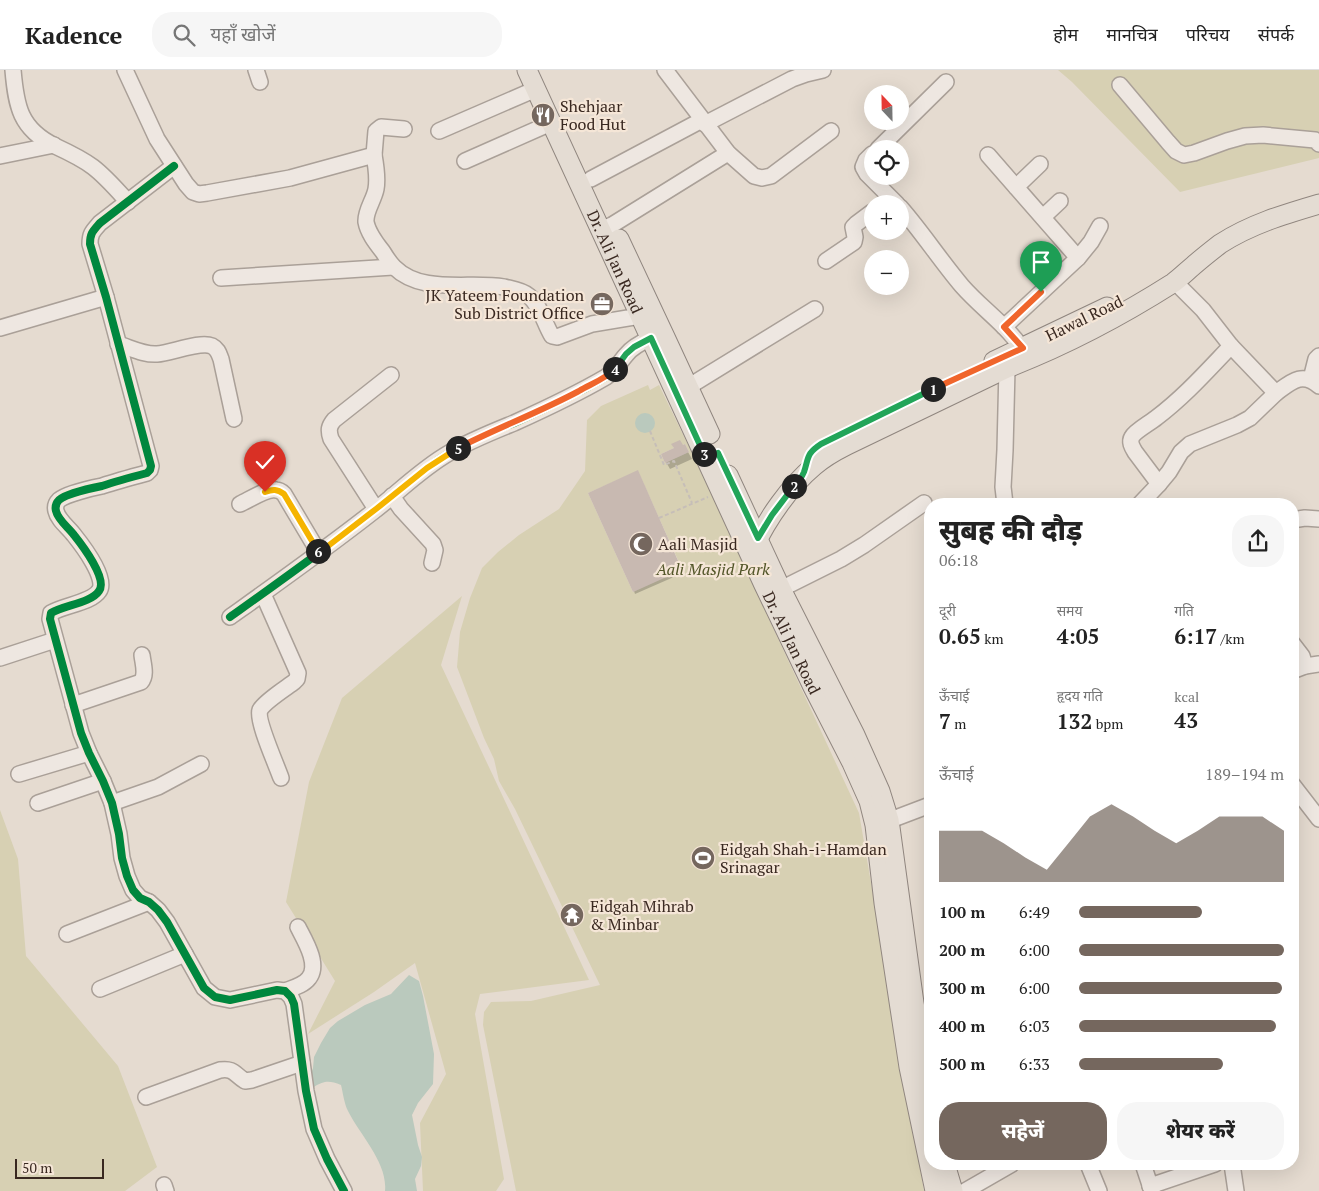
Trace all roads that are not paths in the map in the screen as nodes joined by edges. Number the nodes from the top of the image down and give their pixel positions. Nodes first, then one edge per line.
1 (13, 70) edge
2 (125, 70) edge
3 (527, 70) edge
4 (541, 70) edge
5 (665, 70) edge
6 (823, 70) edge
7 (946, 82) dead end
8 (1120, 84) dead end
9 (536, 89) junction
10 (703, 122) junction
11 (551, 123) junction
12 (404, 128) dead end
13 (440, 131) dead end
14 (831, 131) dead end
15 (887, 140) edge
16 (1319, 144) edge
17 (54, 145) junction
18 (728, 153) junction
19 (374, 155) junction
20 (988, 155) dead end
21 (0, 156) edge
22 (465, 161) dead end
23 (1040, 164) dead end
24 (174, 166) junction
25 (591, 179) junction
26 (877, 185) edge
27 (1016, 187) junction
28 (1319, 193) edge
29 (886, 195) edge
30 (1060, 201) dead end
31 (128, 202) junction
32 (1319, 204) edge
33 (864, 218) edge
34 (1042, 218) junction
35 (909, 222) edge
36 (1100, 226) dead end
37 (606, 228) junction
38 (1078, 258) junction
39 (826, 261) dead end
40 (393, 266) junction
41 (221, 278) dead end
42 (1175, 282) junction
43 (106, 297) junction
44 (816, 309) dead end
45 (640, 316) junction
46 (1004, 327) junction
47 (0, 328) edge
48 (651, 338) junction
49 (118, 344) junction
50 (1231, 346) junction
51 (1026, 353) junction
52 (1319, 356) edge
53 (1007, 368) junction
54 (391, 375) dead end
55 (1315, 383) edge
56 (688, 387) junction
57 (1276, 393) junction
58 (234, 419) dead end
59 (713, 456) junction
60 (803, 475) junction
61 (1159, 484) junction
62 (392, 496) junction
63 (1004, 498) edge
64 (1146, 498) edge
65 (240, 504) dead end
66 (924, 504) dead end
67 (376, 509) junction
68 (1299, 519) edge
69 (1319, 519) edge
70 (754, 546) junction
71 (319, 553) junction
72 (432, 563) dead end
73 (775, 592) junction
74 (263, 594) junction
75 (230, 617) dead end
76 (55, 640) junction
77 (1299, 652) edge
78 (142, 655) dead end
79 (0, 658) edge
80 (1305, 667) edge
81 (73, 705) junction
82 (88, 752) junction
83 (201, 764) dead end
84 (19, 774) dead end
85 (281, 778) dead end
86 (103, 781) junction
87 (1299, 793) edge
88 (38, 803) dead end
89 (112, 803) junction
90 (924, 807) edge
91 (1319, 819) edge
92 (882, 823) junction
93 (148, 902) junction
94 (298, 927) dead end
95 (66, 934) dead end
96 (185, 954) junction
97 (100, 989) dead end
98 (285, 991) junction
99 (924, 1057) edge
100 (302, 1063) junction
101 (146, 1097) dead end
102 (924, 1139) edge
103 (931, 1170) edge
104 (947, 1170) edge
105 (1002, 1170) edge
106 (1090, 1170) edge
107 (1145, 1170) edge
108 (1200, 1170) edge
109 (1233, 1170) edge
110 (1151, 1189) edge
111 (344, 1191) edge
112 (935, 1191) edge
113 (953, 1191) edge
114 (965, 1191) edge
115 (1099, 1191) edge
116 (1236, 1191) edge

1 - 17 street
2 - 24 street
3 - 9 main road, Dr. Ali Jan Road
4 - 25 main road, Dr. Ali Jan Road
5 - 10 street
6 - 10 street
7 - 15 street
8 - 16 street
9 - 11 main road, Dr. Ali Jan Road
9 - 13 street
10 - 18 street
10 - 25 street
11 - 22 street
11 - 37 main road, Dr. Ali Jan Road
12 - 19 street
14 - 18 street
17 - 21 street
17 - 31 street
18 - 37 street
19 - 24 street
19 - 40 street
20 - 27 street
23 - 27 street
24 - 31 street
25 - 37 main road, Dr. Ali Jan Road
26 - 29 street
27 - 34 street
28 - 51 main road, Hawal Road
30 - 34 street
31 - 43 street
32 - 42 main road, Hawal Road
33 - 39 street
34 - 38 street
35 - 46 street
36 - 38 street
37 - 45 main road, Dr. Ali Jan Road
37 - 56 main road, Dr. Ali Jan Road
38 - 46 street
40 - 41 street
40 - 45 street
42 - 50 street
42 - 51 main road, Hawal Road
43 - 47 street
43 - 49 street
44 - 56 street
45 - 48 main road, Dr. Ali Jan Road
46 - 51 street
48 - 59 main road, Dr. Ali Jan Road
48 - 62 street
49 - 58 street
49 - 76 street
50 - 57 street
50 - 61 street
51 - 53 main road, Hawal Road
51 - 60 main road, Hawal Road
52 - 55 street
53 - 60 main road, Hawal Road
53 - 63 street
54 - 67 street
55 - 57 street
56 - 59 main road, Dr. Ali Jan Road
57 - 61 street
59 - 70 main road, Dr. Ali Jan Road
59 - 70 main road, Dr. Ali Jan Road
60 - 70 main road, Hawal Road
61 - 64 street
62 - 67 street
62 - 72 street
65 - 71 street
66 - 73 street
67 - 71 street
68 - 69 street
70 - 73 main road, Dr. Ali Jan Road
71 - 74 street
73 - 92 main road, Dr. Ali Jan Road
74 - 75 street
74 - 85 street
76 - 79 street
76 - 81 street
77 - 80 street
78 - 81 street
81 - 82 street
82 - 84 street
82 - 86 street
83 - 89 street
86 - 88 street
86 - 89 street
87 - 91 street
89 - 93 street
90 - 92 street
92 - 99 main road, Dr. Ali Jan Road
92 - 102 main road, Dr. Ali Jan Road
93 - 95 street
93 - 96 street
94 - 98 street
96 - 97 street
96 - 98 street
98 - 100 street
100 - 101 street
100 - 111 street
103 - 112 main road, Dr. Ali Jan Road
104 - 113 main road
105 - 114 street
106 - 115 street
107 - 110 street
108 - 110 street
109 - 116 street

